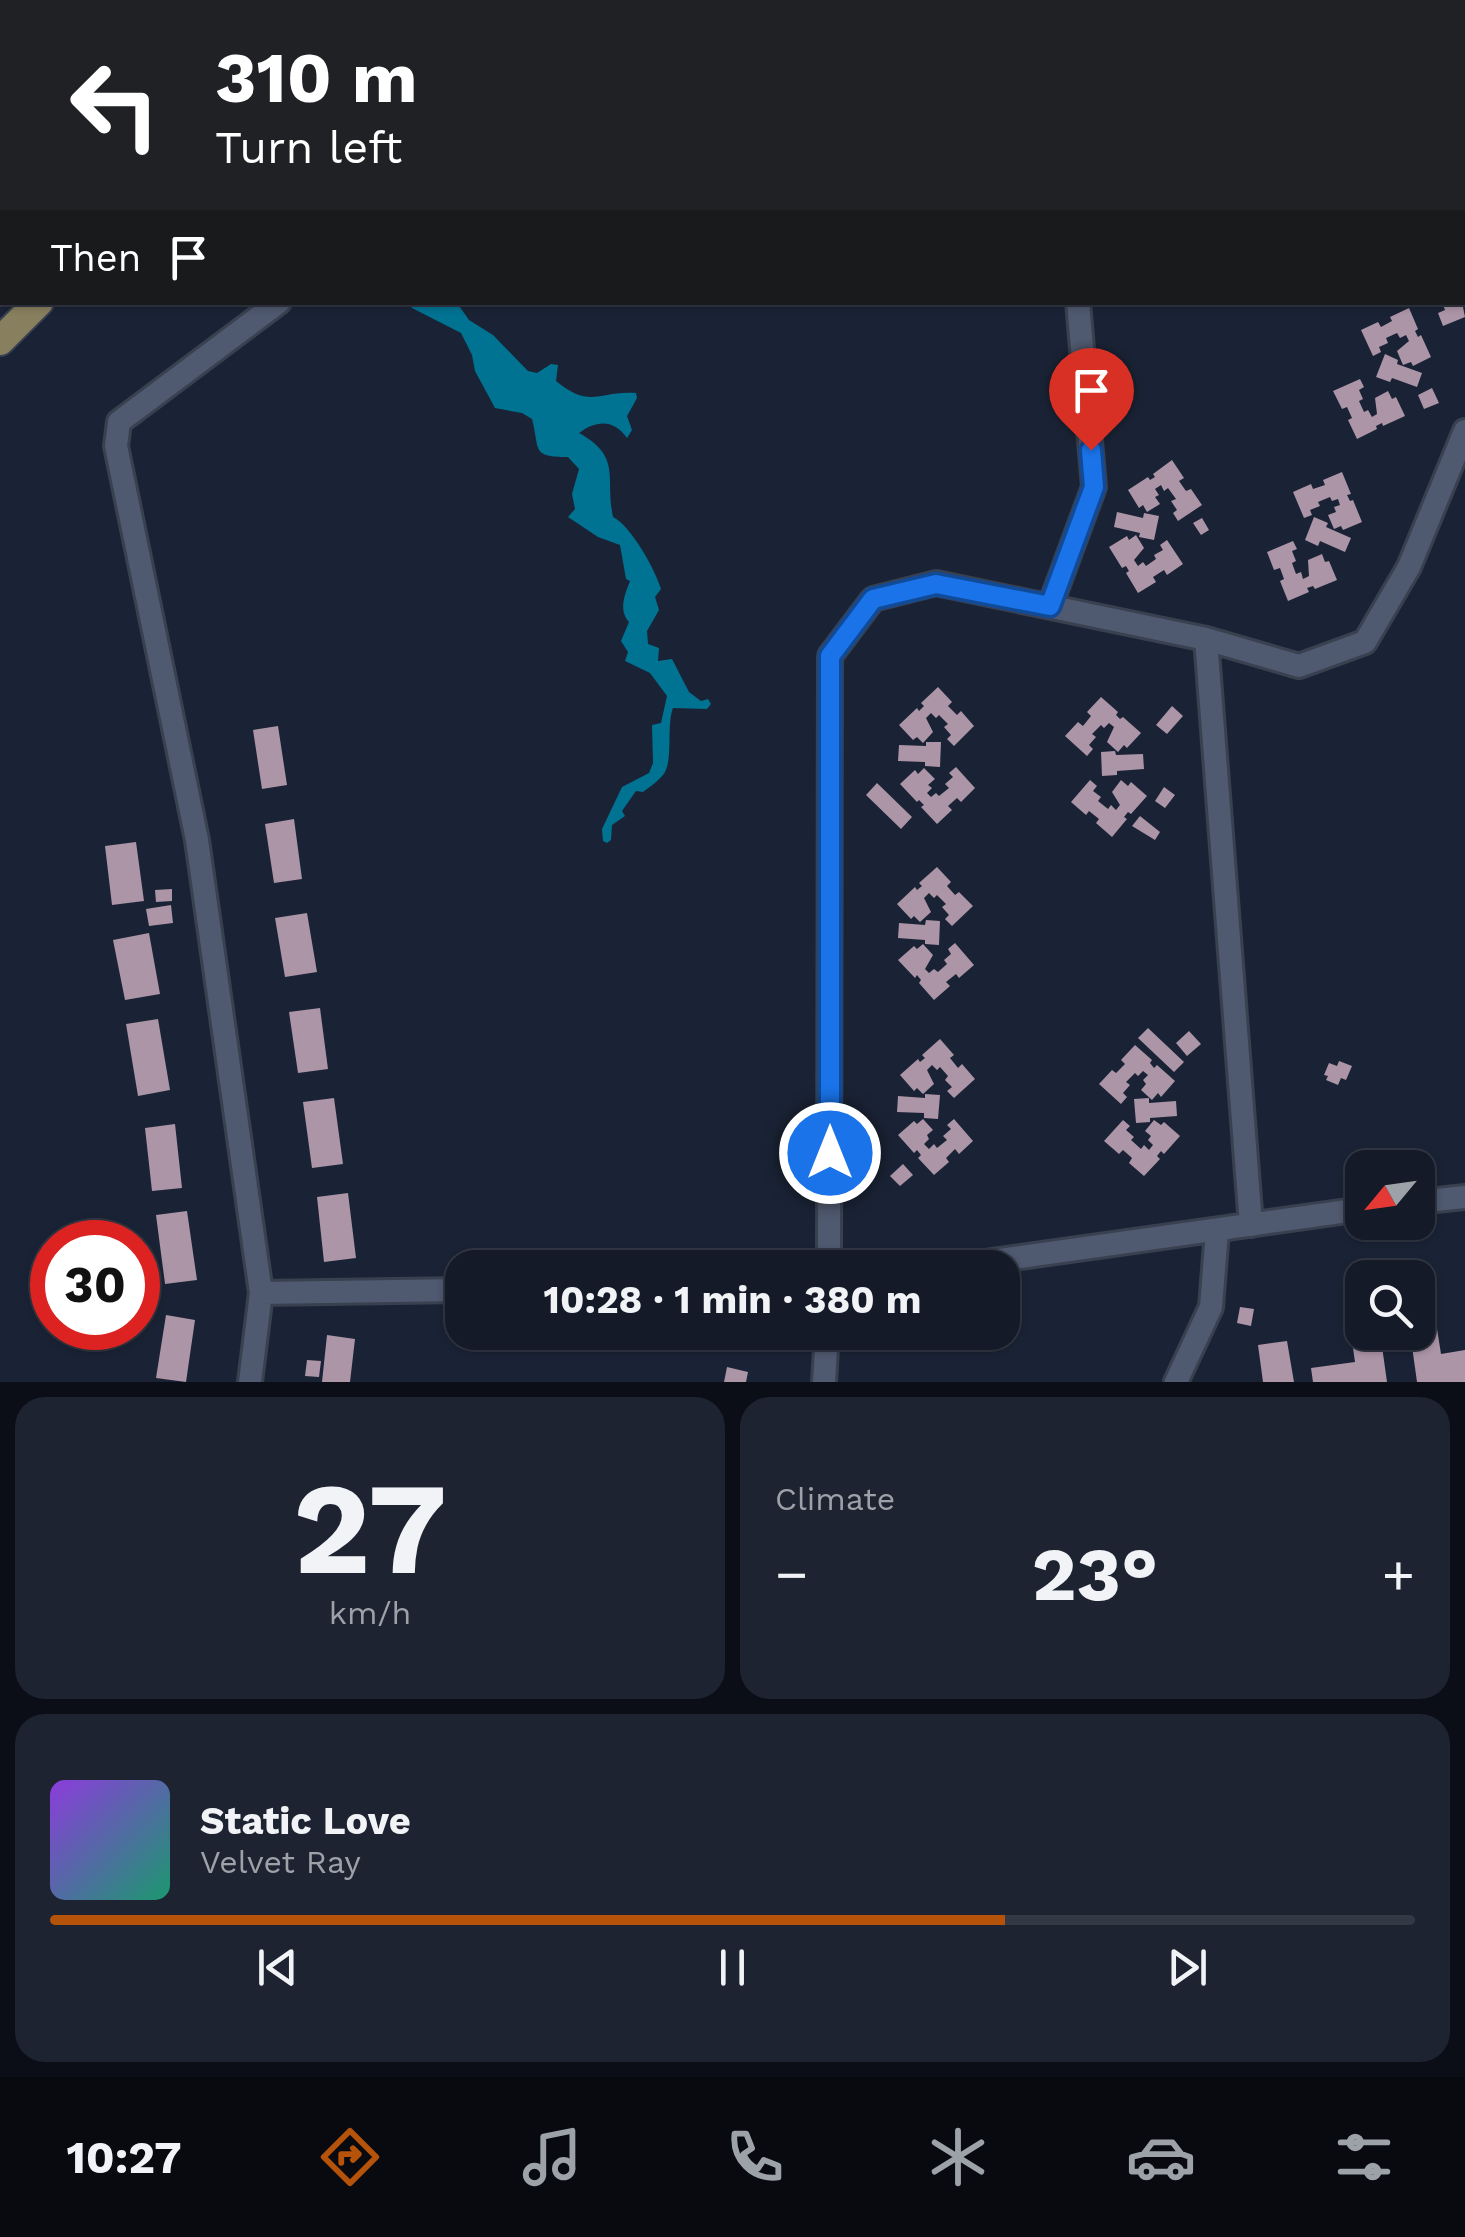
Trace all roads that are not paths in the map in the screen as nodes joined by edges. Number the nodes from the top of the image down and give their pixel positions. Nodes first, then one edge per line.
1 (36, 305) edge
2 (276, 305) edge
3 (1078, 305) edge
4 (0, 341) edge
5 (1465, 431) edge
6 (1050, 606) junction
7 (1206, 640) junction
8 (1465, 1197) edge
9 (1435, 1200) edge
10 (1345, 1212) edge
11 (1251, 1225) junction
12 (1217, 1230) junction
13 (830, 1250) edge
14 (1020, 1257) edge
15 (445, 1290) edge
16 (261, 1294) junction
17 (827, 1350) edge
18 (250, 1382) edge
19 (824, 1382) edge
20 (1176, 1382) edge

1 - 4 main road
2 - 16 street
3 - 6 street
5 - 7 street
6 - 7 street
6 - 13 street
7 - 11 street
8 - 9 street
10 - 11 street
11 - 12 street
12 - 14 street
12 - 20 street
15 - 16 street
16 - 18 street
17 - 19 street

